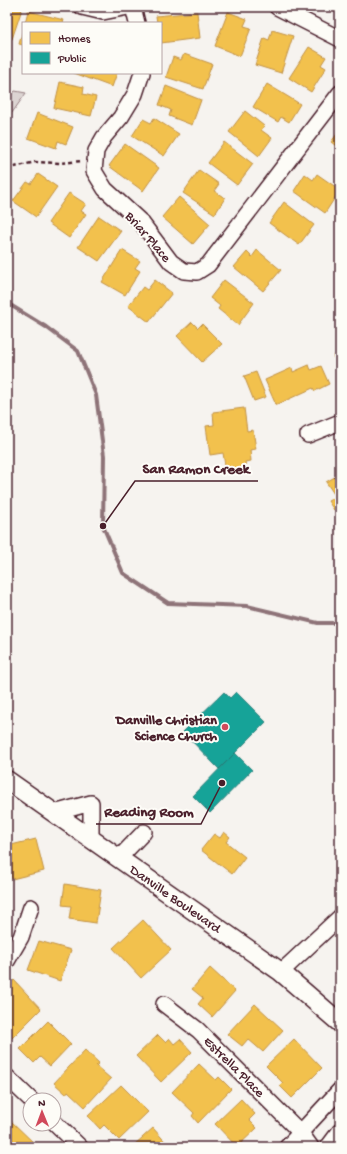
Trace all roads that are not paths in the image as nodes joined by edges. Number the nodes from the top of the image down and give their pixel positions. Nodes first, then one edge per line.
1 (82, 7) edge
2 (128, 7) edge
3 (133, 7) edge
4 (277, 7) edge
5 (137, 22) edge
6 (340, 39) edge
7 (142, 74) edge
8 (340, 93) edge
9 (340, 422) edge
10 (308, 435) dead end
11 (7, 780) edge
12 (54, 813) junction
13 (144, 832) dead end
14 (91, 839) junction
15 (119, 858) junction
16 (30, 907) dead end
17 (340, 917) edge
18 (7, 961) edge
19 (281, 972) junction
20 (164, 1004) dead end
21 (340, 1023) edge
22 (7, 1077) edge
23 (340, 1090) edge
24 (23, 1092) edge
25 (62, 1130) edge
26 (340, 1130) edge
27 (301, 1133) junction
28 (80, 1147) edge
29 (287, 1147) edge
30 (311, 1147) edge
31 (328, 1147) edge

1 - 2 street
3 - 5 street
4 - 6 street
7 - 8 street, Briar Place
9 - 10 street
11 - 12 main road, Danville Boulevard
12 - 14 main road, Danville Boulevard
12 - 14 street
13 - 15 street
14 - 15 main road, Danville Boulevard
15 - 19 main road, Danville Boulevard
16 - 18 street
17 - 19 street
19 - 21 main road, Danville Boulevard
20 - 27 street, Estrella Place
22 - 24 street
23 - 27 street
25 - 28 street
26 - 31 street
27 - 29 street
27 - 30 street, Estrella Place

